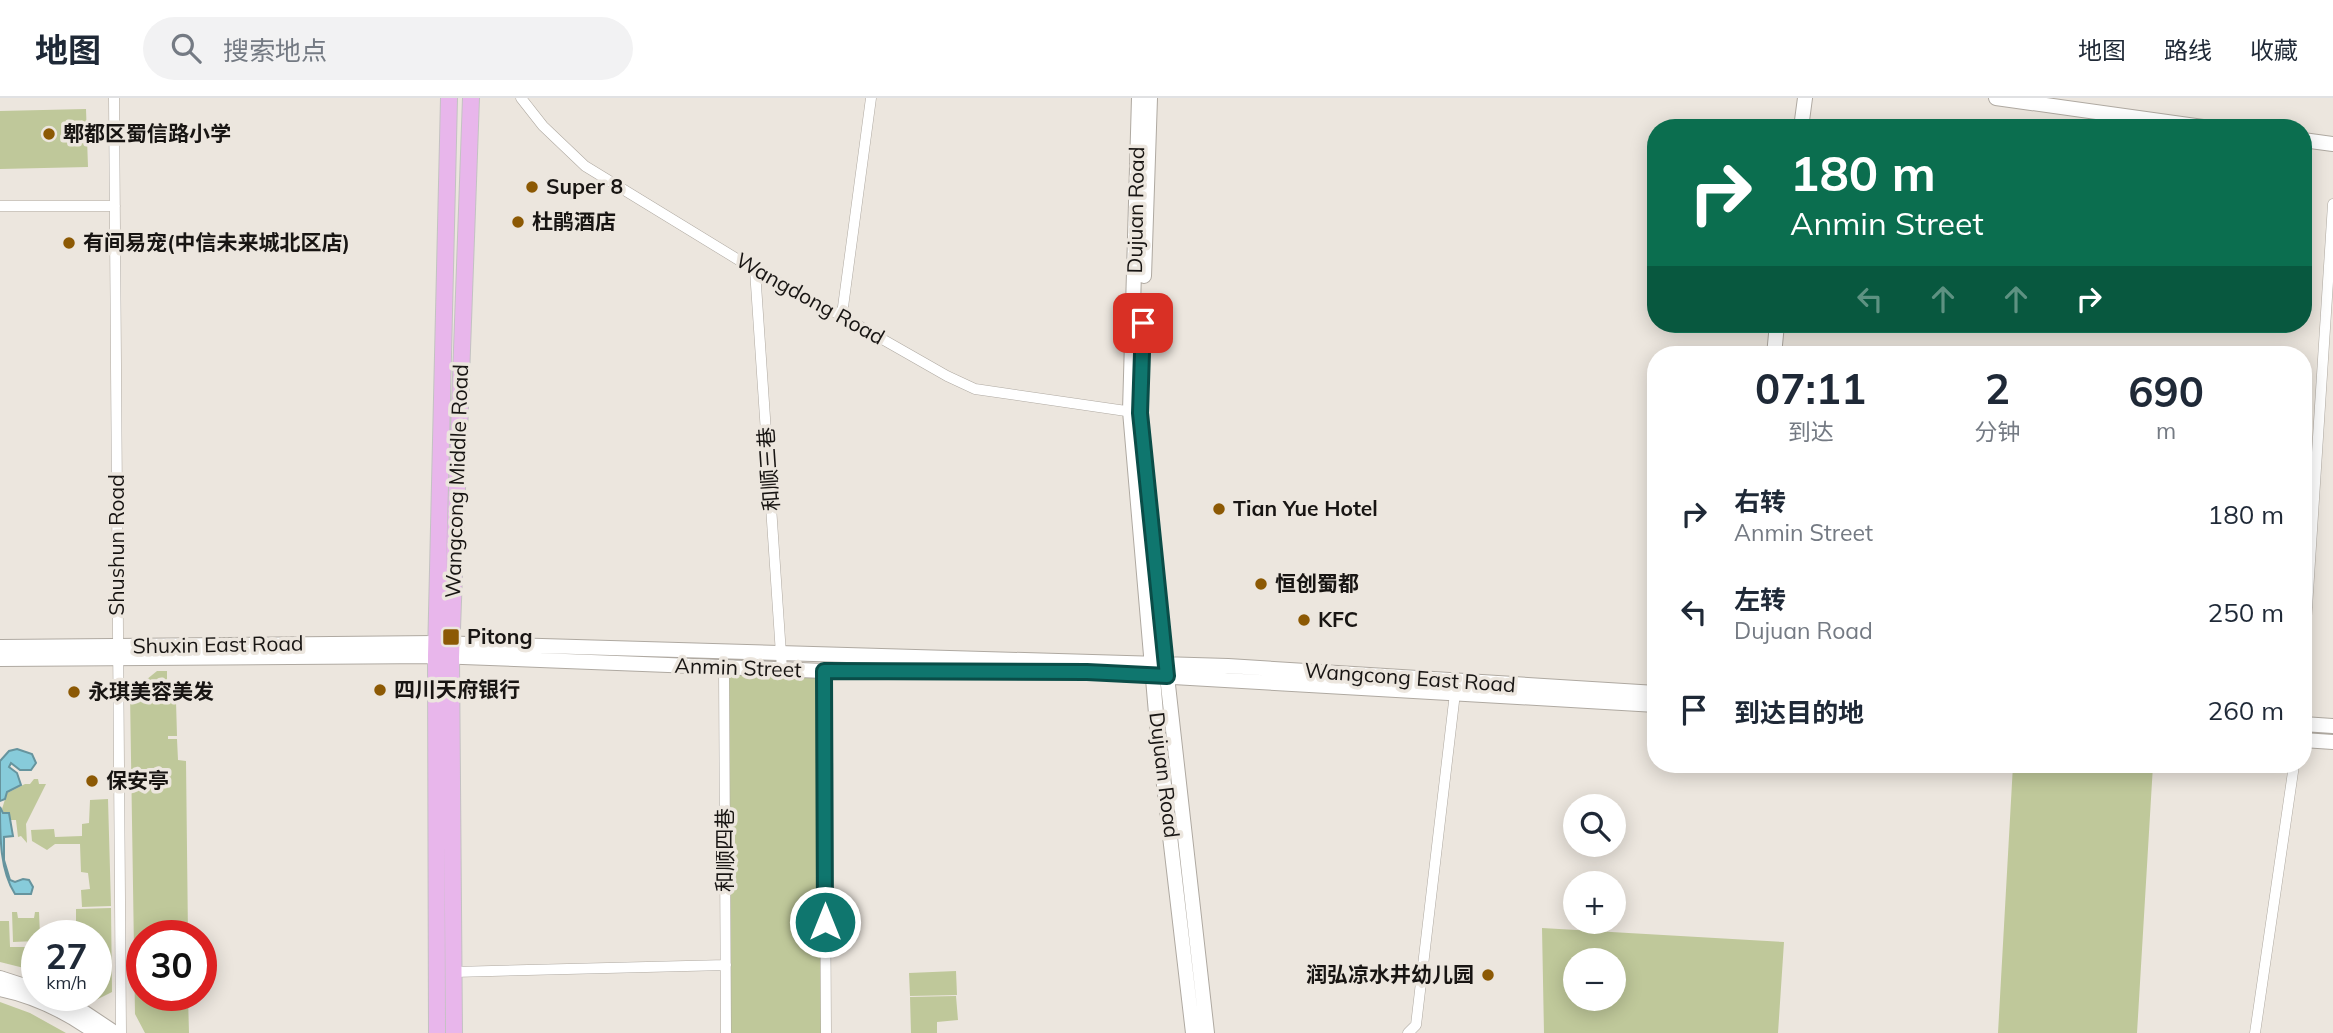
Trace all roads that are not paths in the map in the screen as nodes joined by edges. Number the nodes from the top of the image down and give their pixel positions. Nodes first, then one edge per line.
1 (114, 98) edge
2 (449, 98) edge
3 (471, 98) edge
4 (521, 98) edge
5 (871, 98) edge
6 (1139, 98) edge
7 (1150, 98) edge
8 (1805, 98) edge
9 (1996, 98) edge
10 (1802, 119) edge
11 (2146, 119) edge
12 (2312, 141) edge
13 (2333, 144) edge
14 (2333, 204) edge
15 (0, 206) edge
16 (114, 206) junction
17 (755, 270) junction
18 (840, 315) junction
19 (1135, 412) junction
20 (2312, 530) edge
21 (0, 647) edge
22 (444, 650) junction
23 (118, 652) junction
24 (781, 653) junction
25 (0, 659) edge
26 (724, 668) junction
27 (782, 669) junction
28 (1159, 670) junction
29 (824, 671) junction
30 (1455, 693) junction
31 (1647, 694) edge
32 (1647, 704) edge
33 (2312, 725) edge
34 (2333, 726) edge
35 (2312, 740) edge
36 (2333, 741) edge
37 (2293, 773) edge
38 (726, 965) junction
39 (454, 972) junction
40 (0, 978) edge
41 (21, 985) edge
42 (0, 989) edge
43 (81, 1011) edge
44 (96, 1033) edge
45 (115, 1033) edge
46 (121, 1033) edge
47 (437, 1033) edge
48 (454, 1033) edge
49 (726, 1033) edge
50 (826, 1033) edge
51 (1194, 1033) edge
52 (1207, 1033) edge
53 (1408, 1033) edge
54 (2255, 1033) edge

1 - 16 street, Shushun Road
2 - 22 main road, Wangcong Middle Road
3 - 22 main road, Wangcong Middle Road
4 - 17 street, Wangdong Road
5 - 18 street
6 - 19 main road, Dujuan Road
7 - 19 main road, Dujuan Road
8 - 10 main road
9 - 11 main road
12 - 13 main road
14 - 20 street
15 - 16 street
16 - 23 street, Shushun Road
17 - 18 street, Wangdong Road
17 - 24 street, 和顺三巷
18 - 19 street, Wangdong Road
19 - 28 main road, Dujuan Road
21 - 23 main road, Shuxin East Road
22 - 23 main road, Shuxin East Road
22 - 24 main road, Anmin Street
22 - 26 main road, Anmin Street
22 - 39 main road, Wangcong Middle Road
22 - 47 main road, Wangcong Middle Road
23 - 25 main road, Shuxin East Road
23 - 46 street, Shushun Road
24 - 27 street, 和顺三巷
24 - 28 main road, Anmin Street
26 - 27 main road, Anmin Street
26 - 38 street, 和顺四巷
27 - 29 main road, Anmin Street
28 - 29 main road, Anmin Street
28 - 30 main road, Wangcong East Road
28 - 31 main road, Wangcong East Road
28 - 51 main road, Dujuan Road
28 - 52 main road, Dujuan Road
29 - 50 street
30 - 32 main road, Wangcong East Road
30 - 53 street
33 - 34 main road
35 - 36 main road
37 - 54 street
38 - 39 street
38 - 49 street, 和顺四巷
39 - 48 main road, Wangcong Middle Road
40 - 41 main road
42 - 44 main road
43 - 45 main road

